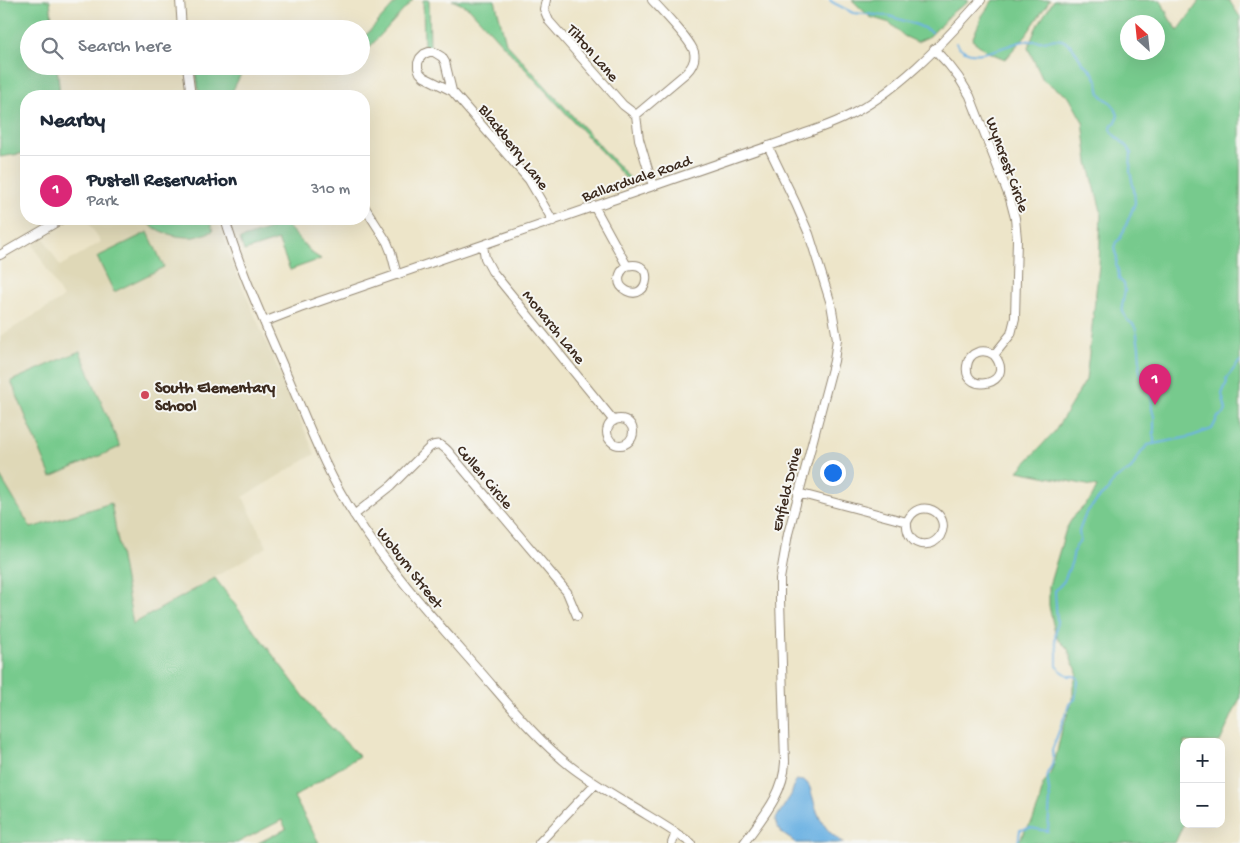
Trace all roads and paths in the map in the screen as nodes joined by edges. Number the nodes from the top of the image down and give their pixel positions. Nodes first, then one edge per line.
1 (180, 0) edge
2 (546, 0) edge
3 (652, 0) edge
4 (981, 0) edge
5 (181, 20) edge
6 (934, 49) junction
7 (188, 75) edge
8 (191, 90) edge
9 (452, 90) junction
10 (636, 115) junction
11 (768, 146) junction
12 (653, 186) junction
13 (594, 206) junction
14 (370, 216) edge
15 (553, 221) junction
16 (52, 225) edge
17 (227, 225) edge
18 (483, 245) junction
19 (0, 255) edge
20 (628, 266) dead end
21 (397, 275) junction
22 (264, 322) junction
23 (994, 355) junction
24 (614, 421) dead end
25 (798, 493) junction
26 (354, 515) junction
27 (907, 522) junction
28 (578, 616) dead end
29 (595, 784) junction
30 (676, 833) junction
31 (539, 843) edge
32 (672, 843) edge
33 (691, 843) edge
34 (744, 843) edge

1 - 5 street
2 - 10 street, Tilton Lane
3 - 10 street
4 - 6 street, Ballardvale Road
6 - 11 street, Ballardvale Road
6 - 23 street, Wyncrest Circle
7 - 8 street
9 - 9 street, Blackberry Lane
9 - 15 street, Blackberry Lane
10 - 12 street
11 - 12 street, Ballardvale Road
11 - 25 street, Enfield Drive
12 - 13 street, Ballardvale Road
13 - 15 street, Ballardvale Road
13 - 20 street
14 - 21 street
15 - 18 street, Ballardvale Road
16 - 19 street
17 - 22 street, Woburn Street
18 - 21 street, Ballardvale Road
18 - 24 street, Monarch Lane
21 - 22 street, Ballardvale Road
22 - 26 street, Woburn Street
23 - 23 street
25 - 27 street
25 - 34 street, Enfield Drive
26 - 28 street, Cullen Circle
26 - 29 street, Woburn Street
27 - 27 street
29 - 30 street, Woburn Street
29 - 31 street
30 - 32 street
30 - 33 street, Woburn Street

